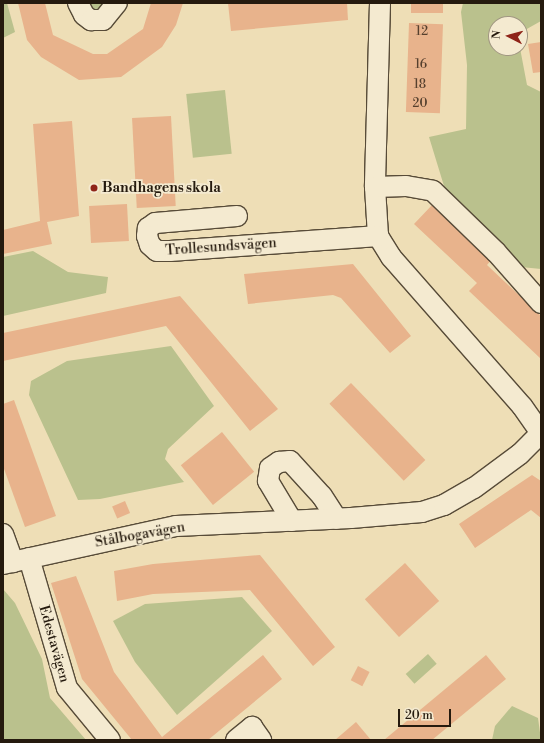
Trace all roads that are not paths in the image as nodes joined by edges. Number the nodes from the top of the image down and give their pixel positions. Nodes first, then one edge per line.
1 (78, 3) edge
2 (117, 3) edge
3 (380, 3) edge
4 (376, 187) junction
5 (238, 216) dead end
6 (378, 236) junction
7 (541, 304) edge
8 (541, 433) edge
9 (337, 519) junction
10 (292, 521) junction
11 (3, 534) edge
12 (15, 561) edge
13 (110, 740) edge
14 (236, 740) edge
15 (261, 740) edge

1 - 2 street
3 - 4 street
4 - 6 street
4 - 7 street
5 - 6 street, Trollesundsvägen
6 - 8 street
8 - 9 street, Stålbogavägen
9 - 10 street, Stålbogavägen
9 - 10 street
10 - 12 street, Stålbogavägen
11 - 12 street
12 - 13 street, Edestavägen
14 - 15 street

